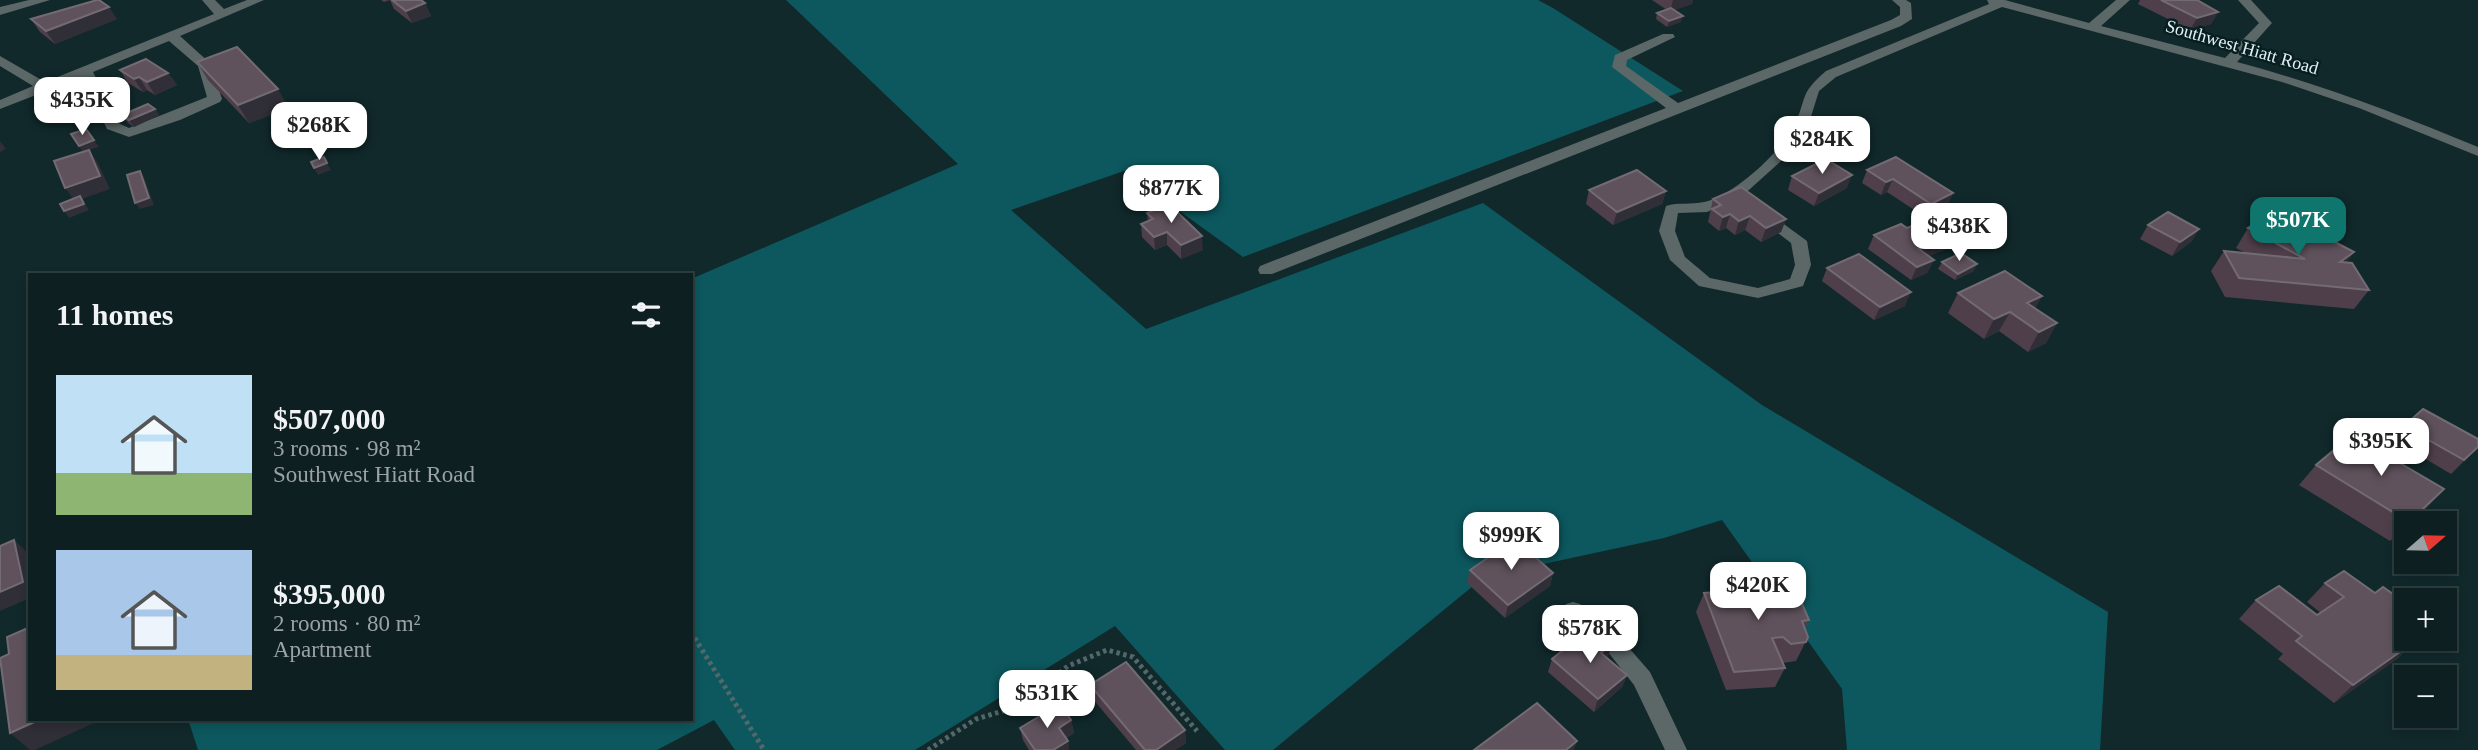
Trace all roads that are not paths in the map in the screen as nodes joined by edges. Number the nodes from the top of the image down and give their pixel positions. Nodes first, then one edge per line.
1 (44, 0) edge
2 (208, 0) edge
3 (258, 0) edge
4 (1898, 0) edge
5 (2124, 0) edge
6 (2244, 0) edge
7 (1996, 2) edge
8 (0, 11) edge
9 (222, 15) junction
10 (2093, 26) junction
11 (173, 37) junction
12 (1668, 37) dead end
13 (0, 60) edge
14 (2229, 62) junction
15 (86, 71) junction
16 (44, 87) junction
17 (0, 105) edge
18 (1677, 110) junction
19 (2478, 152) edge
20 (1746, 203) junction
21 (1266, 270) dead end
22 (1573, 610) dead end
23 (1676, 750) edge

1 - 8 street
2 - 9 street
3 - 9 street
4 - 18 street
5 - 10 street
6 - 14 street
7 - 10 street, Southwest Hiatt Road
7 - 20 street
9 - 11 street
10 - 14 street, Southwest Hiatt Road
11 - 15 street
11 - 15 street
12 - 18 street
13 - 16 street
14 - 19 street, Southwest Hiatt Road
15 - 16 street
16 - 17 street
18 - 21 street
20 - 20 street
22 - 23 street

